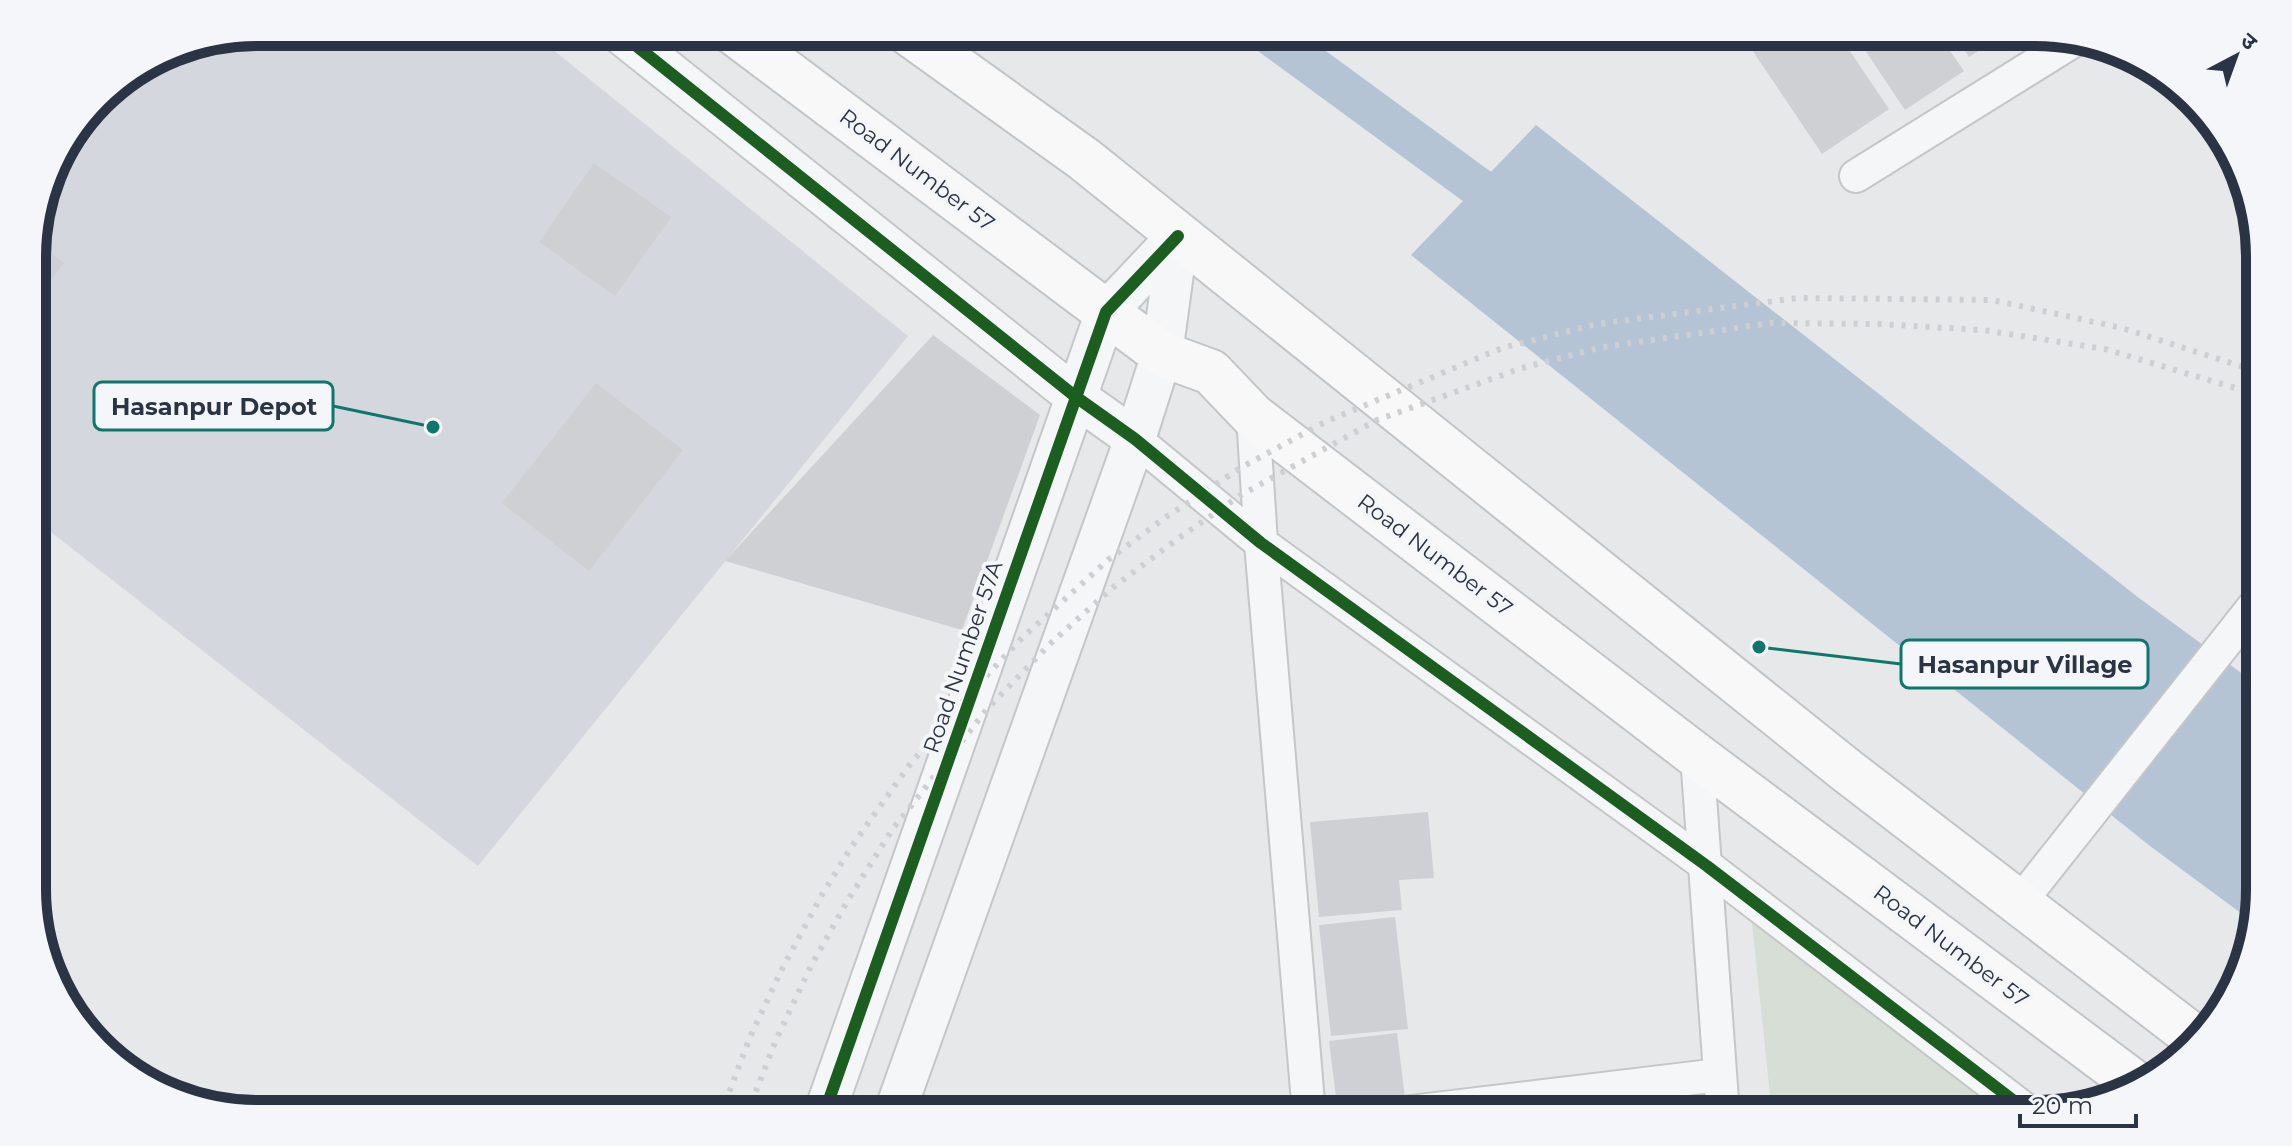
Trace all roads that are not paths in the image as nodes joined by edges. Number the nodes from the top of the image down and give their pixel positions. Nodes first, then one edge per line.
1 (637, 46) edge
2 (752, 46) edge
3 (927, 46) edge
4 (2062, 48) edge
5 (1856, 176) dead end
6 (1178, 236) junction
7 (1106, 312) junction
8 (1162, 354) junction
9 (1076, 397) junction
10 (1253, 416) junction
11 (1135, 439) junction
12 (1261, 543) junction
13 (2246, 616) edge
14 (1697, 756) junction
15 (1707, 866) junction
16 (2020, 902) junction
17 (2189, 1033) edge
18 (1719, 1075) junction
19 (2128, 1078) edge
20 (829, 1100) edge
21 (899, 1100) edge
22 (1308, 1100) edge
23 (1511, 1100) edge
24 (1722, 1100) edge
25 (2013, 1100) edge

1 - 9 street
2 - 7 main road, Road Number 57
3 - 6 main road
4 - 5 street
6 - 7 street, Road Number 57A
6 - 8 street
6 - 16 main road
7 - 8 main road, Road Number 57
7 - 9 street, Road Number 57A
8 - 10 main road, Road Number 57
8 - 11 street
9 - 11 street
9 - 20 street, Road Number 57A
10 - 12 street
10 - 14 main road, Road Number 57
11 - 12 street
11 - 21 street
12 - 15 street
12 - 22 street
13 - 16 street
14 - 15 street
14 - 19 main road, Road Number 57
15 - 18 street
15 - 25 street
16 - 17 main road
18 - 23 street
18 - 24 street

